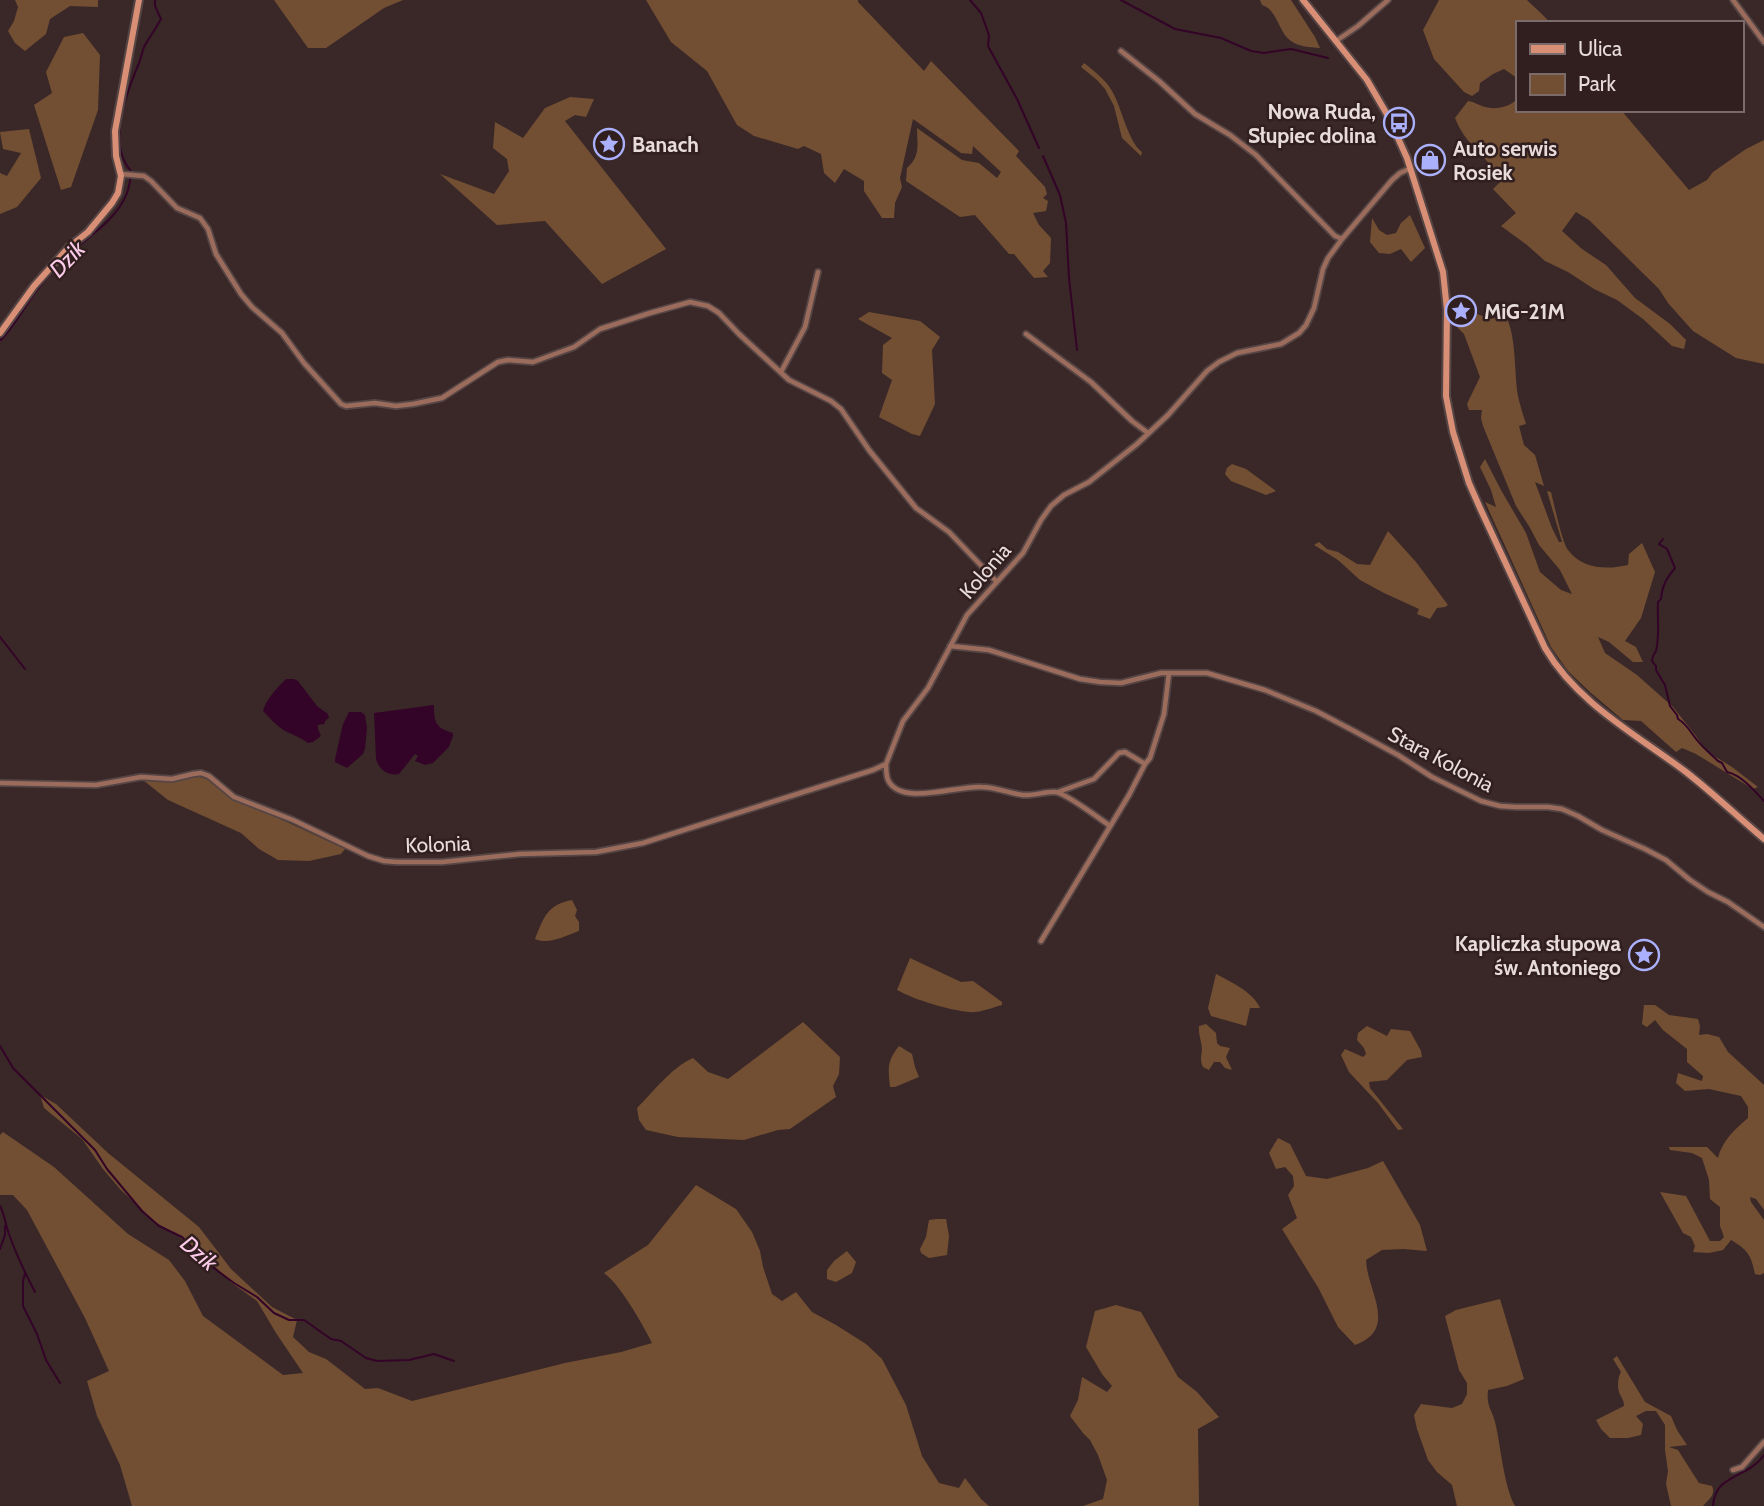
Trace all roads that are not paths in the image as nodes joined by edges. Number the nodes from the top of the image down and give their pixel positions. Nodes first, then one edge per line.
1 (139, 0) edge
2 (1303, 0) edge
3 (1388, 0) edge
4 (1732, 0) edge
5 (1336, 41) junction
6 (1764, 42) edge
7 (1121, 51) dead end
8 (1409, 169) junction
9 (121, 174) junction
10 (1342, 239) junction
11 (818, 272) dead end
12 (0, 333) edge
13 (1026, 334) dead end
14 (781, 372) junction
15 (1148, 433) junction
16 (996, 581) junction
17 (950, 646) junction
18 (1169, 673) junction
19 (886, 764) junction
20 (1145, 764) junction
21 (0, 783) edge
22 (1057, 792) junction
23 (1110, 826) junction
24 (1764, 839) edge
25 (1764, 927) edge
26 (1041, 941) dead end
27 (1764, 1442) edge
28 (1733, 1470) dead end

1 - 9 main road
2 - 5 main road
3 - 5 street
4 - 6 street
5 - 8 main road
7 - 10 street
8 - 10 street, Kolonia
8 - 24 main road
9 - 12 main road
9 - 14 street
10 - 15 street, Kolonia
11 - 14 street
13 - 15 street
14 - 16 street
15 - 16 street, Kolonia
16 - 17 street, Kolonia
17 - 18 street, Stara Kolonia
17 - 19 street, Kolonia
18 - 20 street
18 - 25 street, Stara Kolonia
19 - 21 street, Kolonia
19 - 22 street, Kolonia
20 - 22 street
20 - 23 street
22 - 23 street
23 - 26 street
27 - 28 street

